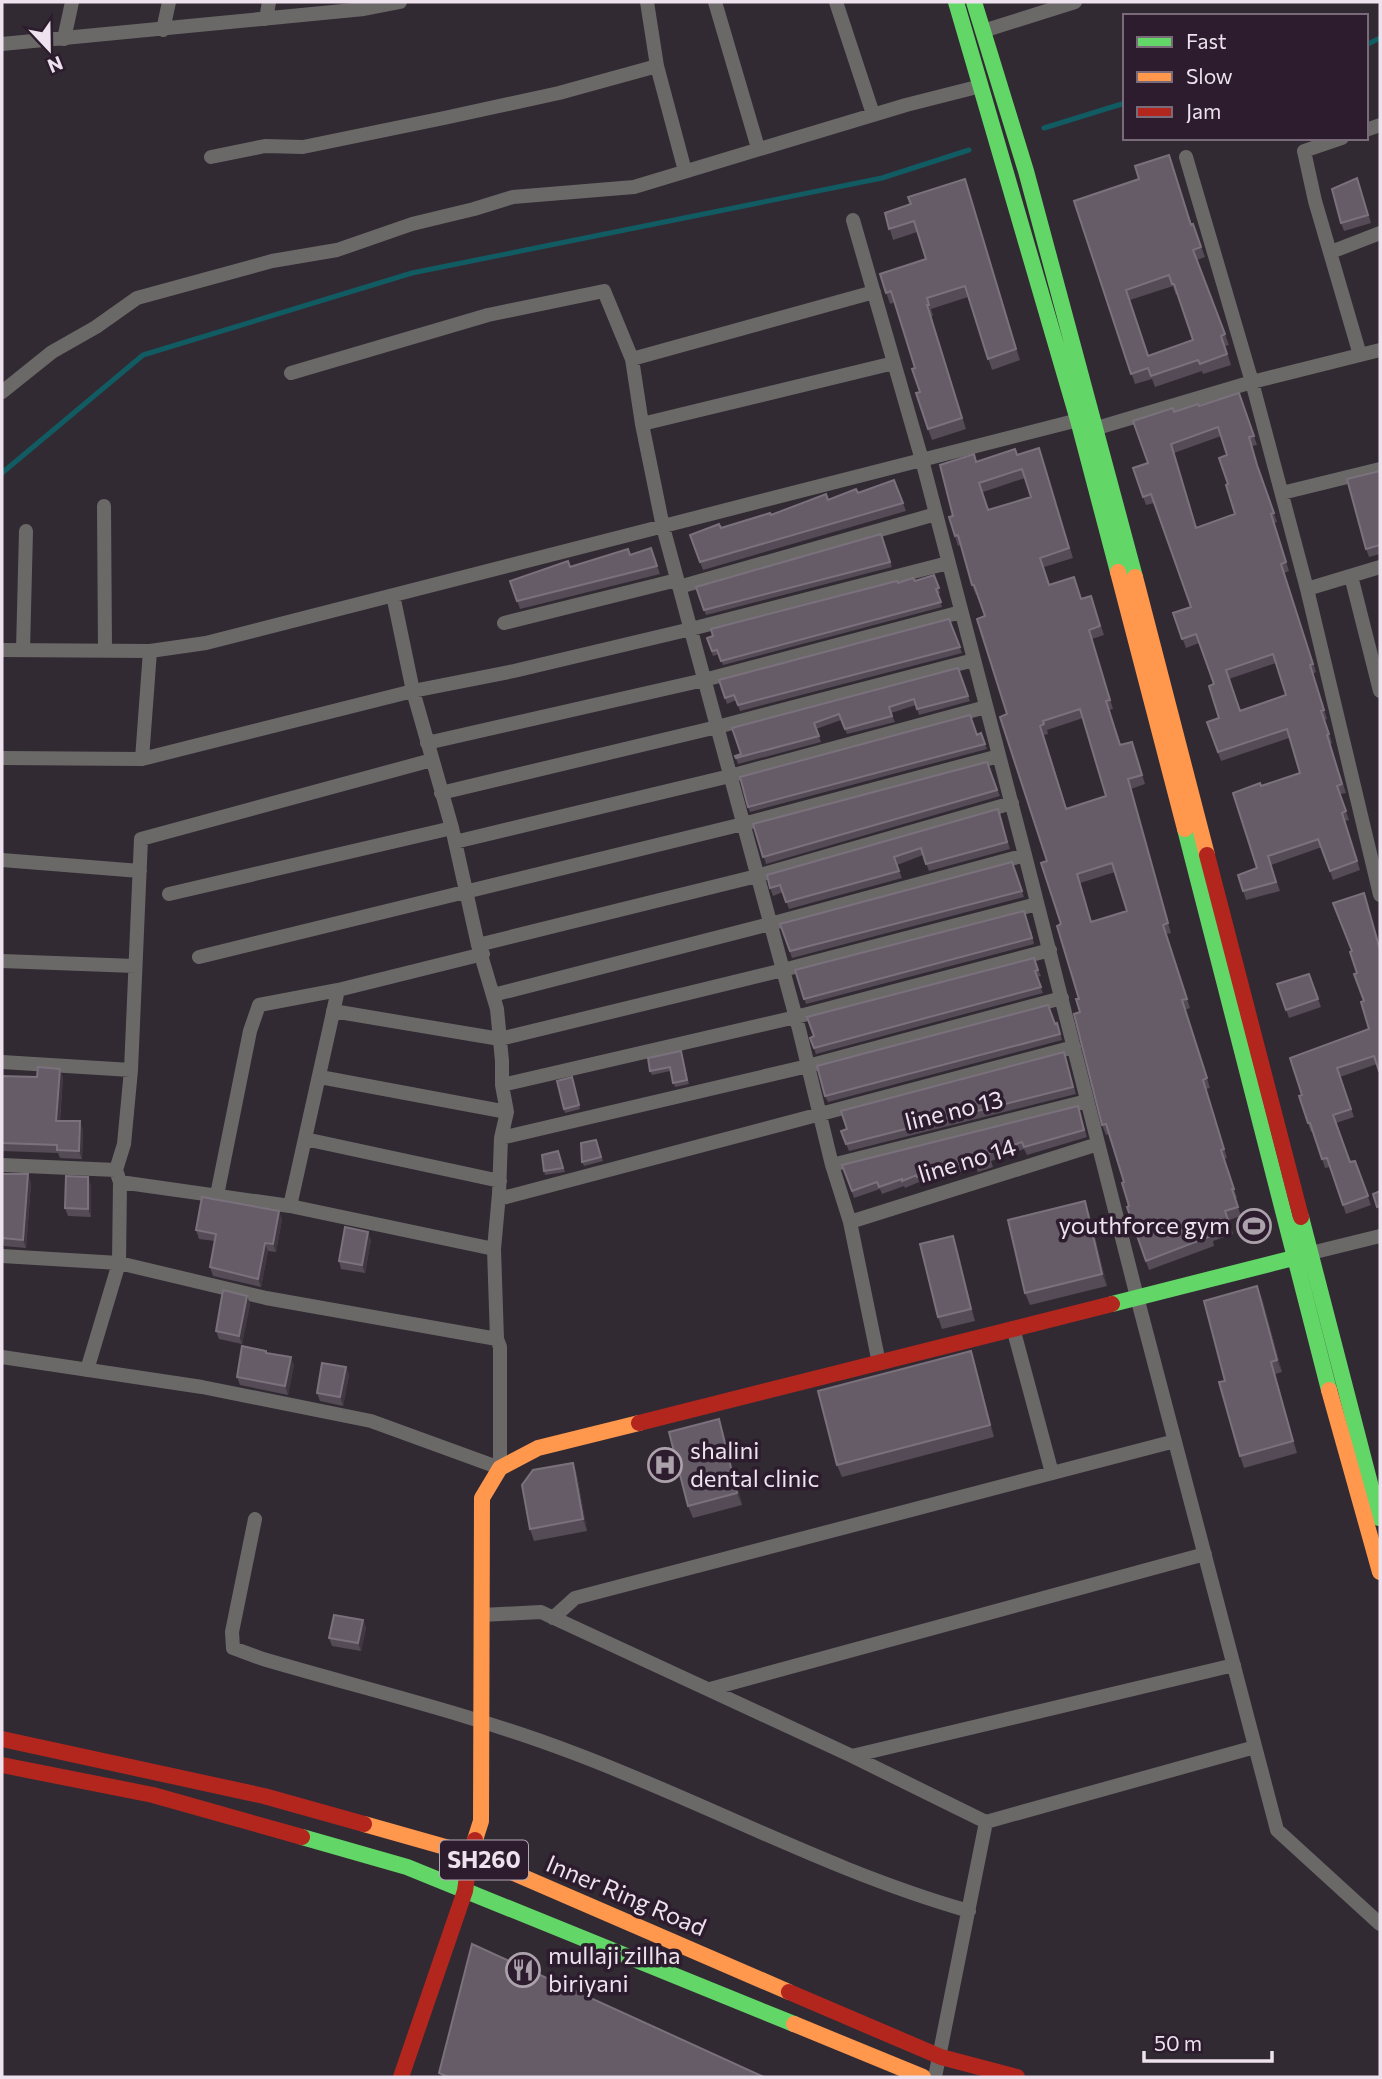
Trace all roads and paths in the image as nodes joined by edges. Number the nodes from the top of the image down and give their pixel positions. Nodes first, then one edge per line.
1 (72, 2) edge
2 (169, 2) edge
3 (269, 2) edge
4 (400, 2) edge
5 (647, 2) edge
6 (715, 2) edge
7 (836, 2) edge
8 (956, 2) edge
9 (974, 2) edge
10 (1075, 2) edge
11 (266, 19) junction
12 (163, 30) junction
13 (983, 31) junction
14 (64, 39) junction
15 (2, 44) edge
16 (657, 66) junction
17 (981, 86) junction
18 (873, 114) junction
19 (1330, 140) edge
20 (1018, 143) junction
21 (1301, 145) edge
22 (1000, 147) junction
23 (758, 148) junction
24 (1186, 156) dead end
25 (211, 157) dead end
26 (685, 171) junction
27 (853, 220) dead end
28 (1380, 233) edge
29 (1331, 252) junction
30 (874, 292) junction
31 (1380, 350) edge
32 (1360, 355) junction
33 (632, 359) junction
34 (894, 363) junction
35 (291, 373) dead end
36 (1252, 382) junction
37 (2, 392) edge
38 (1090, 421) junction
39 (642, 424) junction
40 (922, 460) junction
41 (1380, 469) edge
42 (1282, 493) junction
43 (104, 506) dead end
44 (936, 514) junction
45 (663, 527) junction
46 (26, 531) dead end
47 (948, 563) junction
48 (1380, 567) edge
49 (1351, 576) junction
50 (678, 583) junction
51 (1307, 589) junction
52 (393, 595) junction
53 (961, 612) junction
54 (504, 623) dead end
55 (691, 629) junction
56 (2, 650) edge
57 (23, 650) junction
58 (104, 650) junction
59 (150, 651) junction
60 (974, 660) junction
61 (704, 680) junction
62 (413, 691) junction
63 (1380, 691) edge
64 (986, 707) junction
65 (717, 727) junction
66 (427, 743) junction
67 (999, 756) junction
68 (2, 758) edge
69 (142, 759) junction
70 (432, 761) junction
71 (730, 776) junction
72 (441, 793) junction
73 (1012, 803) junction
74 (743, 824) junction
75 (1380, 825) edge
76 (1365, 830) junction
77 (454, 835) junction
78 (1025, 855) junction
79 (2, 860) edge
80 (140, 871) junction
81 (757, 876) junction
82 (467, 890) junction
83 (169, 894) dead end
84 (1380, 895) edge
85 (1037, 904) junction
86 (771, 924) junction
87 (480, 949) junction
88 (1050, 950) junction
89 (199, 957) dead end
90 (2, 961) edge
91 (135, 966) junction
92 (783, 971) junction
93 (338, 990) junction
94 (493, 995) junction
95 (1062, 998) junction
96 (333, 1011) junction
97 (796, 1017) junction
98 (500, 1039) junction
99 (1074, 1047) junction
100 (2, 1062) edge
101 (808, 1066) junction
102 (131, 1070) junction
103 (320, 1077) junction
104 (502, 1085) junction
105 (1087, 1101) junction
106 (507, 1112) junction
107 (820, 1115) junction
108 (500, 1138) junction
109 (305, 1139) junction
110 (1098, 1144) junction
111 (2, 1165) edge
112 (832, 1165) junction
113 (118, 1176) junction
114 (500, 1181) junction
115 (217, 1195) junction
116 (499, 1199) junction
117 (290, 1206) junction
118 (850, 1222) junction
119 (1380, 1236) edge
120 (494, 1249) junction
121 (1304, 1255) junction
122 (2, 1256) edge
123 (119, 1263) junction
124 (1137, 1297) junction
125 (1013, 1328) junction
126 (497, 1339) junction
127 (2, 1357) edge
128 (879, 1363) junction
129 (87, 1370) junction
130 (1175, 1441) junction
131 (500, 1468) junction
132 (1052, 1473) junction
133 (255, 1519) dead end
134 (1380, 1523) edge
135 (1205, 1554) junction
136 (1380, 1572) edge
137 (482, 1615) junction
138 (553, 1618) junction
139 (1234, 1665) junction
140 (710, 1689) junction
141 (481, 1722) junction
142 (2, 1739) edge
143 (1255, 1746) junction
144 (852, 1755) junction
145 (2, 1765) edge
146 (986, 1822) junction
147 (470, 1854) junction
148 (465, 1891) junction
149 (969, 1911) junction
150 (1380, 1924) edge
151 (941, 2057) junction
152 (401, 2077) edge
153 (923, 2077) edge
154 (935, 2077) edge
155 (1017, 2077) edge

1 - 14 street
2 - 12 street
3 - 11 street
4 - 11 street
5 - 16 street
6 - 23 street
7 - 18 street
8 - 17 main road
9 - 13 main road
10 - 13 street
11 - 12 street
12 - 14 street
13 - 20 main road
14 - 15 street
16 - 25 street
16 - 26 street
17 - 18 street
17 - 22 main road
18 - 23 street
19 - 21 street
20 - 22 main road
20 - 38 main road
21 - 29 street
22 - 38 main road
23 - 26 street
24 - 36 street
26 - 37 street
27 - 30 street
28 - 29 street
29 - 32 street
30 - 33 street
30 - 34 street
31 - 32 street
32 - 36 street
33 - 35 street
33 - 39 street
34 - 39 street
34 - 40 street
36 - 38 street
36 - 42 street
38 - 40 street
38 - 121 main road
39 - 45 street
40 - 44 street
40 - 45 street
41 - 42 street
42 - 51 street
43 - 58 street
44 - 47 street
44 - 50 street
45 - 50 street
45 - 52 street
46 - 57 street
47 - 53 street
47 - 55 street
48 - 49 street
49 - 51 street
49 - 63 street
50 - 54 street
50 - 55 street
51 - 76 street
52 - 59 street
52 - 62 street
53 - 60 street
53 - 61 street
55 - 61 street
55 - 62 street
56 - 57 street
57 - 58 street
58 - 59 street
59 - 69 street
60 - 64 street
60 - 65 street
61 - 65 street
61 - 66 street
62 - 66 street
62 - 69 street
64 - 67 street
64 - 71 street
65 - 71 street
65 - 72 street
66 - 70 street
67 - 73 street
67 - 74 street
68 - 69 street
70 - 72 street
70 - 80 street
71 - 74 street
71 - 77 street
72 - 77 street
73 - 78 street
73 - 81 street
74 - 81 street
74 - 82 street
75 - 76 street
76 - 84 street
77 - 82 street
77 - 83 street
78 - 85 street
78 - 86 street
79 - 80 street
80 - 91 street
81 - 86 street
81 - 87 street
82 - 87 street
82 - 89 street
85 - 88 street
85 - 92 street
86 - 92 street
86 - 94 street
87 - 93 street
87 - 94 street
88 - 95 street
88 - 97 street
90 - 91 street
91 - 102 street
92 - 97 street
92 - 98 street
93 - 96 street
93 - 115 street
94 - 98 street
95 - 99 street
95 - 101 street
96 - 98 street
96 - 103 street
97 - 101 street
97 - 104 street
98 - 104 street
99 - 105 street
99 - 107 street
100 - 102 street
101 - 107 street
101 - 108 street
102 - 113 street
103 - 106 street
103 - 109 street
104 - 106 street
105 - 110 street
105 - 112 street, line no 13
106 - 108 street
107 - 112 street
107 - 116 street
108 - 114 street
109 - 114 street
109 - 117 street
110 - 118 street, line no 14
110 - 124 street
111 - 113 street
112 - 118 street
113 - 115 street
113 - 123 street
114 - 116 street
115 - 117 street
116 - 120 street
117 - 120 street
118 - 128 street
119 - 121 street
120 - 126 street
121 - 124 main road
121 - 134 main road
121 - 136 main road
122 - 123 street
123 - 126 street
123 - 129 street
124 - 125 main road
124 - 130 street
125 - 128 main road
125 - 132 street
126 - 131 street
127 - 129 street
128 - 131 main road
129 - 131 street
130 - 132 street
130 - 135 street
131 - 137 main road
132 - 138 street
133 - 141 street
135 - 139 street
135 - 140 street
137 - 138 street
137 - 141 main road
138 - 140 street
139 - 143 street
139 - 144 street
140 - 144 street
141 - 147 main road
141 - 149 street
142 - 147 main road, Inner Ring Road / SH260
143 - 146 street
143 - 150 street
144 - 146 street
145 - 148 main road
146 - 149 street
147 - 148 main road
147 - 151 main road, Inner Ring Road / SH260
148 - 152 main road
148 - 153 main road
149 - 151 street
151 - 154 street
151 - 155 main road, Inner Ring Road / SH260

